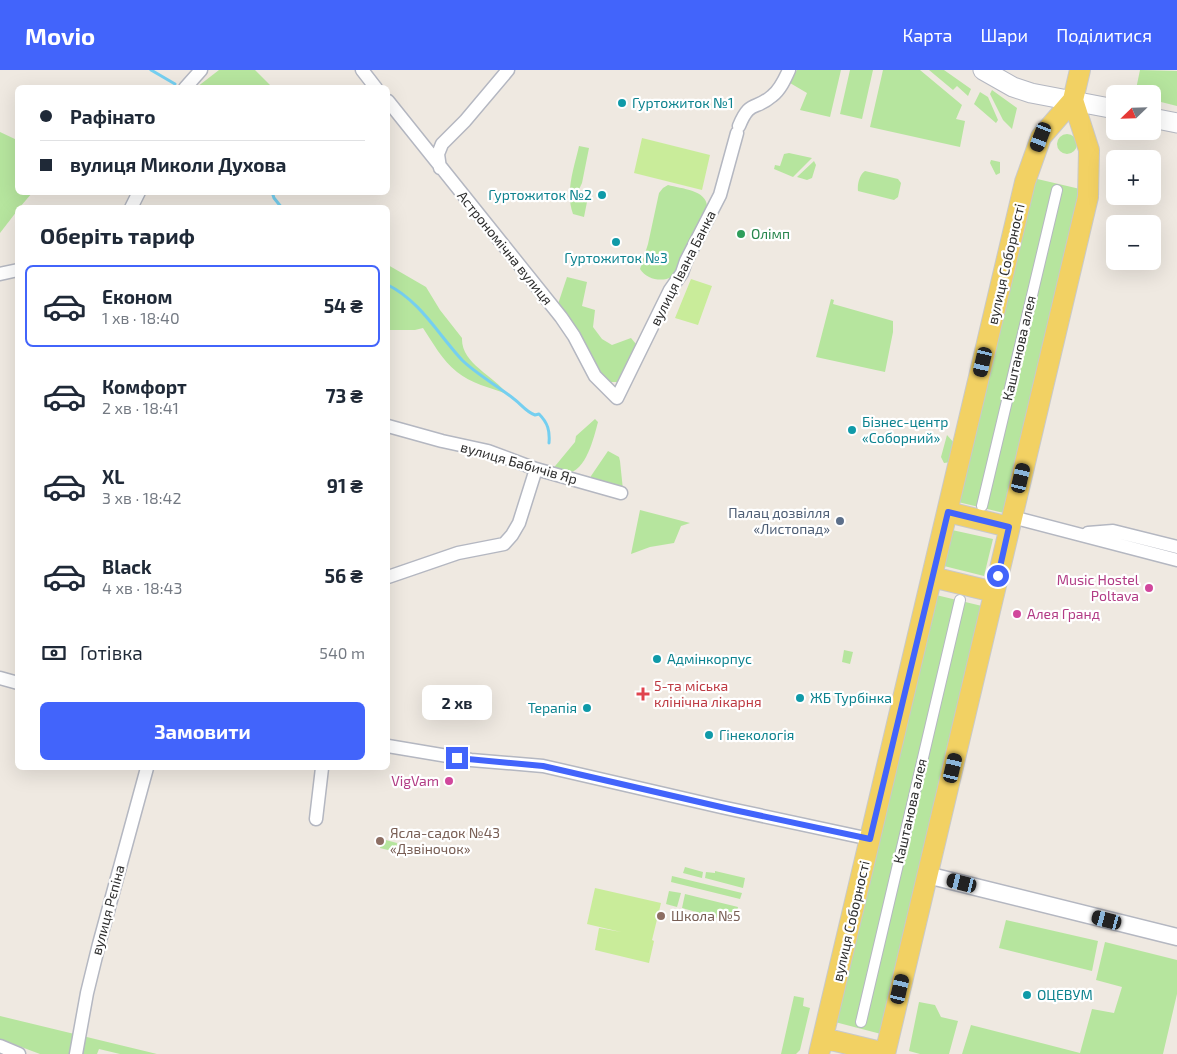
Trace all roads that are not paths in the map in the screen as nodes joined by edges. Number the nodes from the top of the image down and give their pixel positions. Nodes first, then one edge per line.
1 (201, 70) edge
2 (362, 70) edge
3 (508, 70) edge
4 (789, 70) edge
5 (984, 70) edge
6 (1080, 70) edge
7 (188, 85) edge
8 (374, 85) edge
9 (1073, 100) junction
10 (390, 104) edge
11 (1106, 107) edge
12 (1161, 120) edge
13 (1177, 123) edge
14 (413, 133) junction
15 (442, 144) junction
16 (441, 170) junction
17 (1057, 190) dead end
18 (15, 271) edge
19 (0, 274) edge
20 (617, 398) joint
21 (390, 427) edge
22 (536, 469) junction
23 (621, 493) dead end
24 (982, 506) dead end
25 (948, 512) junction
26 (1010, 522) junction
27 (1075, 534) junction
28 (1177, 547) edge
29 (1177, 560) edge
30 (390, 576) edge
31 (932, 577) junction
32 (994, 592) junction
33 (960, 600) dead end
34 (0, 678) edge
35 (15, 682) edge
36 (390, 746) edge
37 (146, 770) edge
38 (322, 770) edge
39 (316, 820) dead end
40 (870, 839) junction
41 (927, 875) junction
42 (1177, 938) edge
43 (861, 1022) dead end
44 (0, 1046) edge
45 (821, 1046) edge
46 (20, 1054) edge
47 (76, 1054) edge
48 (886, 1054) edge

1 - 7 street
2 - 8 street
3 - 15 street
4 - 20 street, вулиця Івана Банка
5 - 9 main road
6 - 9 main road, вулиця Соборності
9 - 11 main road
9 - 25 main road, вулиця Соборності
9 - 26 main road
10 - 14 street, Астрономічна вулиця
12 - 13 main road
14 - 15 street
14 - 16 street, Астрономічна вулиця
15 - 16 street
16 - 20 street, Астрономічна вулиця
17 - 24 street, Каштанова алея
18 - 19 street
21 - 22 street, вулиця Бабичів Яр
22 - 23 street, вулиця Бабичів Яр
22 - 30 street
25 - 26 main road
25 - 31 main road, вулиця Соборності
26 - 27 street
26 - 32 main road
27 - 28 street
27 - 29 street
31 - 32 main road
31 - 40 main road, вулиця Соборності
32 - 41 main road
33 - 43 street, Каштанова алея
34 - 35 street
36 - 40 street
37 - 47 street, вулиця Рєпіна
38 - 39 street
40 - 45 main road, вулиця Соборності
41 - 42 street
41 - 48 main road
44 - 46 street
45 - 48 main road

